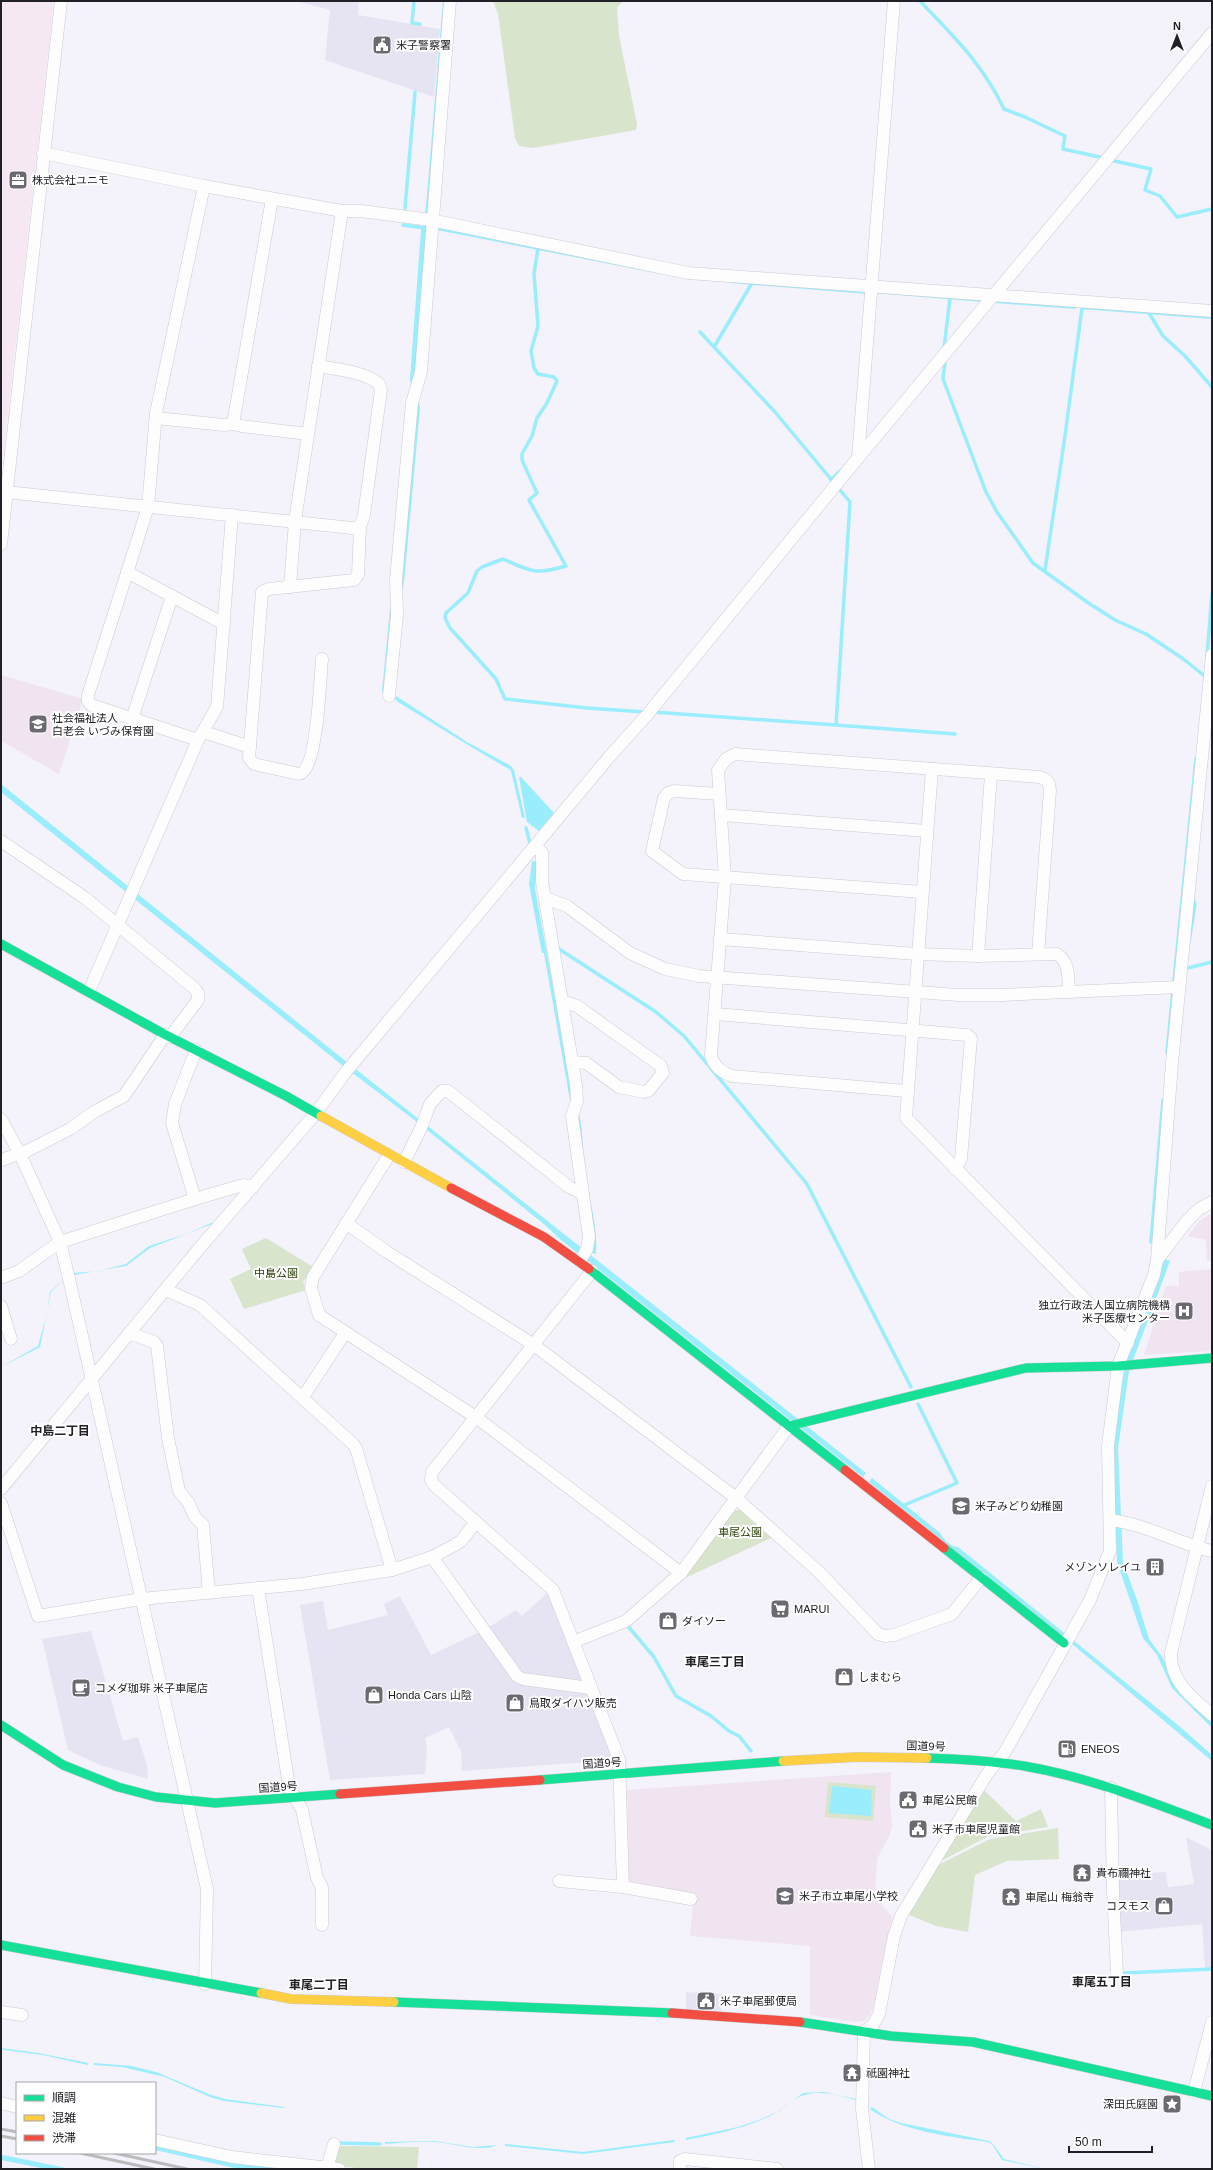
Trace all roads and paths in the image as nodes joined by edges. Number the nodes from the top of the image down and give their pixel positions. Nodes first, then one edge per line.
1 (61, 1) edge
2 (450, 1) edge
3 (894, 1) edge
4 (1212, 33) edge
5 (43, 153) junction
6 (204, 186) junction
7 (272, 199) junction
8 (342, 211) junction
9 (429, 223) junction
10 (871, 287) junction
11 (994, 296) junction
12 (1212, 311) edge
13 (318, 366) junction
14 (156, 418) junction
15 (233, 424) junction
16 (308, 434) junction
17 (858, 458) junction
18 (6, 492) junction
19 (148, 507) junction
20 (232, 515) junction
21 (295, 521) junction
22 (360, 527) junction
23 (1, 544) edge
24 (127, 572) junction
25 (290, 587) junction
26 (172, 596) junction
27 (224, 624) junction
28 (1212, 655) edge
29 (322, 659) dead end
30 (389, 696) dead end
31 (132, 718) junction
32 (201, 736) junction
33 (250, 747) junction
34 (1207, 757) edge
35 (932, 769) junction
36 (991, 774) junction
37 (719, 794) junction
38 (721, 816) junction
39 (927, 831) junction
40 (1, 841) edge
41 (536, 846) junction
42 (725, 878) junction
43 (922, 892) junction
44 (545, 898) junction
45 (118, 925) junction
46 (720, 939) junction
47 (1, 944) edge
48 (917, 954) junction
49 (1038, 954) junction
50 (978, 956) junction
51 (718, 978) junction
52 (1179, 987) junction
53 (89, 991) junction
54 (914, 992) junction
55 (1069, 992) junction
56 (562, 1001) junction
57 (715, 1014) junction
58 (911, 1029) junction
59 (168, 1036) junction
60 (196, 1050) junction
61 (572, 1062) junction
62 (906, 1091) junction
63 (316, 1113) junction
64 (1, 1119) edge
65 (20, 1154) junction
66 (389, 1155) junction
67 (1, 1160) edge
68 (404, 1162) junction
69 (955, 1169) junction
70 (253, 1187) junction
71 (583, 1194) junction
72 (195, 1199) junction
73 (1212, 1202) edge
74 (346, 1223) junction
75 (60, 1242) junction
76 (1157, 1260) junction
77 (580, 1261) junction
78 (592, 1271) junction
79 (1, 1278) edge
80 (166, 1290) junction
81 (1, 1306) edge
82 (129, 1333) junction
83 (345, 1333) junction
84 (7, 1334) edge
85 (1128, 1343) junction
86 (534, 1345) junction
87 (1212, 1358) edge
88 (1118, 1366) junction
89 (91, 1380) junction
90 (303, 1397) junction
91 (477, 1418) junction
92 (789, 1426) junction
93 (1212, 1486) edge
94 (1, 1488) edge
95 (736, 1498) junction
96 (1, 1503) edge
97 (1111, 1520) junction
98 (476, 1522) junction
99 (1196, 1547) junction
100 (1212, 1551) edge
101 (432, 1557) junction
102 (392, 1570) junction
103 (681, 1573) junction
104 (981, 1578) junction
105 (258, 1588) junction
106 (209, 1593) junction
107 (142, 1599) junction
108 (573, 1642) junction
109 (1064, 1644) junction
110 (590, 1688) junction
111 (1212, 1714) edge
112 (1, 1725) edge
113 (998, 1762) junction
114 (621, 1774) junction
115 (1111, 1788) junction
116 (295, 1798) junction
117 (188, 1802) junction
118 (1212, 1825) edge
119 (559, 1881) dead end
120 (623, 1887) junction
121 (691, 1899) dead end
122 (322, 1925) dead end
123 (1, 1945) edge
124 (1117, 1974) dead end
125 (205, 1984) junction
126 (1, 2012) edge
127 (22, 2015) dead end
128 (1212, 2022) edge
129 (864, 2032) junction
130 (1194, 2092) junction
131 (1212, 2096) edge
132 (1, 2103) edge
133 (16, 2107) edge
134 (156, 2140) edge
135 (334, 2144) dead end
136 (333, 2168) edge
137 (680, 2169) edge
138 (777, 2169) edge
139 (869, 2169) edge

1 - 5 street
2 - 9 street
3 - 10 street
4 - 11 street
5 - 6 street
5 - 18 street
6 - 7 street
6 - 14 street
7 - 8 street
7 - 15 street
8 - 9 street
8 - 13 street
9 - 10 street
9 - 30 street
10 - 11 street
10 - 17 street
11 - 12 street
11 - 17 street
13 - 16 street
13 - 22 street
14 - 15 street
14 - 19 street
15 - 16 street
16 - 21 street
17 - 41 street
18 - 19 street
18 - 23 street
19 - 20 street
19 - 24 street
20 - 21 street
20 - 27 street
21 - 22 street
21 - 25 street
22 - 25 street
24 - 26 street
24 - 31 street
25 - 33 street
26 - 27 street
26 - 31 street
27 - 32 street
28 - 34 street
29 - 33 street
31 - 32 street
32 - 33 street
32 - 45 street
34 - 52 street
35 - 36 street
35 - 37 street
35 - 39 street
36 - 49 street
36 - 50 street
37 - 38 street
37 - 42 street
38 - 39 street
38 - 42 street
39 - 43 street
40 - 45 street
41 - 44 street
41 - 63 street
42 - 43 street
42 - 46 street
43 - 48 street
44 - 51 street
44 - 56 street
45 - 53 street
45 - 59 street
46 - 48 street
46 - 51 street
47 - 53 main road
48 - 50 street
48 - 54 street
49 - 50 street
49 - 55 street
51 - 54 street
51 - 57 street
52 - 55 street
52 - 76 street
53 - 59 main road
54 - 55 street
54 - 58 street
56 - 61 street
56 - 61 street
57 - 58 street
57 - 62 street
58 - 62 street
58 - 69 street
59 - 60 main road
59 - 65 street
60 - 63 main road
60 - 72 street
61 - 71 street
62 - 69 street
63 - 66 main road
63 - 70 street
64 - 65 street
65 - 67 street
65 - 75 street
66 - 68 main road
66 - 74 street
68 - 71 street
68 - 77 main road
69 - 85 street
70 - 72 street
70 - 80 street
71 - 77 street
72 - 75 street
73 - 76 street
74 - 83 street
74 - 86 street
75 - 79 street
75 - 89 street
76 - 85 street
77 - 78 main road
78 - 86 street
78 - 92 main road
80 - 82 street
80 - 90 street
81 - 84 street
82 - 89 street
82 - 106 street
83 - 90 street
83 - 91 street
85 - 88 street
86 - 91 street
86 - 95 street
87 - 88 main road
88 - 92 main road
88 - 97 street
89 - 94 street
89 - 107 street
90 - 102 street
91 - 98 street
91 - 103 street
92 - 95 street
92 - 104 main road
93 - 99 street
95 - 103 street
95 - 104 street
96 - 107 street
97 - 99 street
97 - 109 street
98 - 101 street
98 - 108 street
99 - 100 street
99 - 111 street
101 - 102 street
101 - 110 street
102 - 105 street
103 - 108 street
104 - 109 main road
105 - 106 street
105 - 116 street
106 - 107 street
107 - 117 street
108 - 110 street
109 - 113 street
110 - 114 street
112 - 117 main road, 国道9号
113 - 114 main road, 国道9号
113 - 115 main road, 国道9号
113 - 129 street
114 - 116 main road, 国道9号
114 - 120 street
115 - 118 main road, 国道9号
115 - 124 street
116 - 117 main road, 国道9号
116 - 122 street
117 - 125 street
119 - 120 street
120 - 121 street
123 - 125 main road
125 - 129 main road
126 - 127 street
128 - 130 street
129 - 130 main road
129 - 139 street
130 - 131 main road
132 - 133 street
134 - 136 street
135 - 136 street
137 - 138 street

